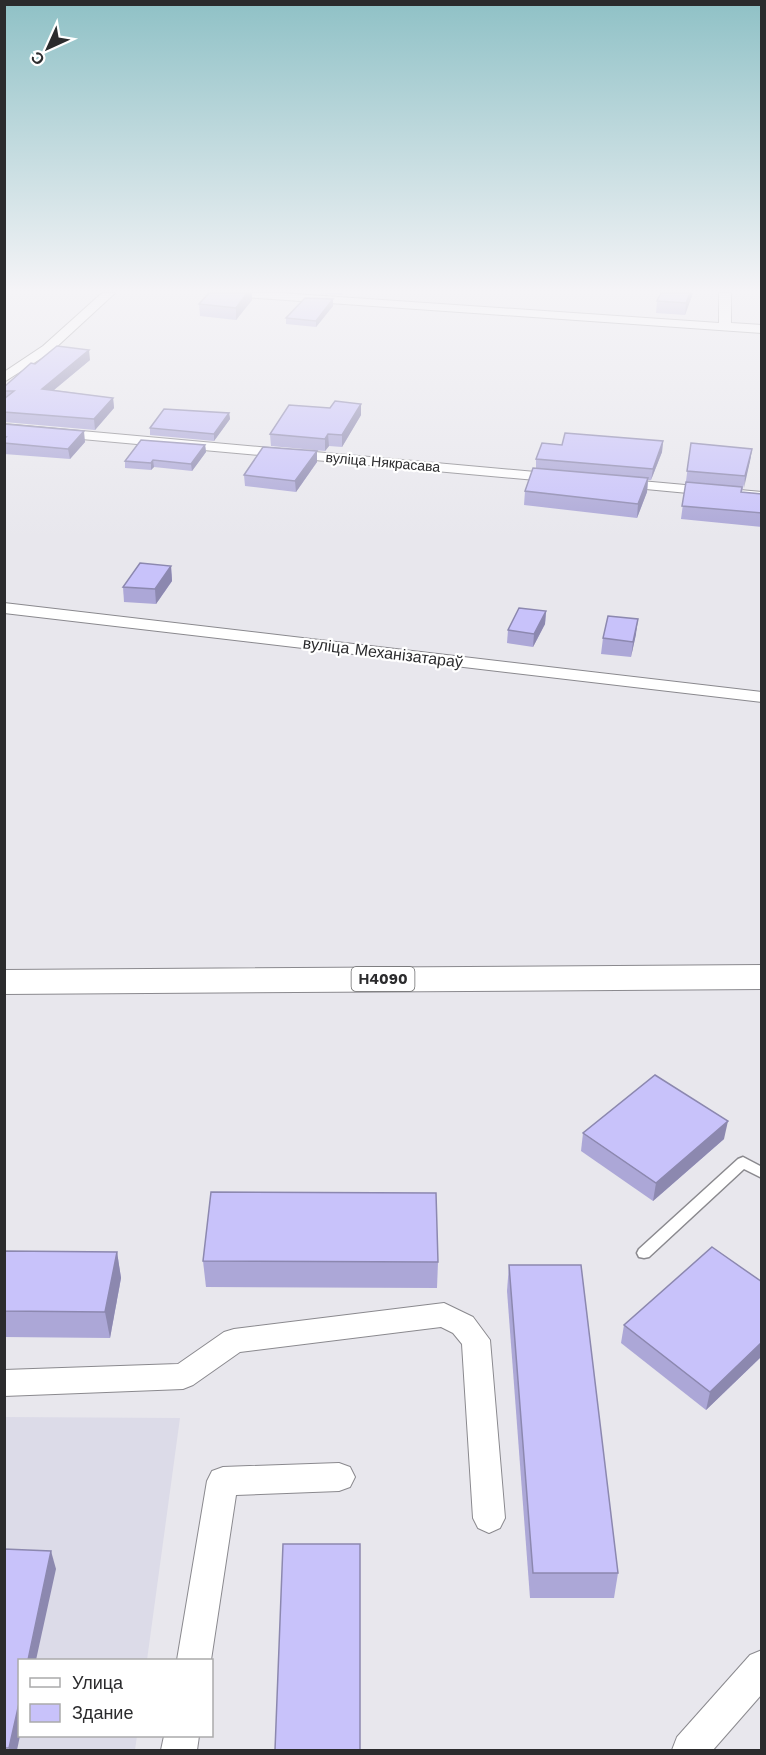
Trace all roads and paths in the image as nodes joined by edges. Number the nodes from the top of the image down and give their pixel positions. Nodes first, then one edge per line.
1 (4, 428) edge
2 (572, 479) edge
3 (608, 482) edge
4 (762, 496) edge
5 (4, 608) edge
6 (762, 696) edge
7 (762, 977) edge
8 (4, 982) edge
9 (762, 1173) edge
10 (644, 1253) dead end
11 (4, 1383) edge
12 (339, 1477) dead end
13 (489, 1518) dead end
14 (194, 1659) edge
15 (762, 1667) edge
16 (692, 1750) edge

1 - 2 street, вуліца Някрасава
3 - 4 street
5 - 6 street, вуліца Механізатараў
7 - 8 main road, Н4090
9 - 10 lane
11 - 13 street
12 - 14 street
15 - 16 street

